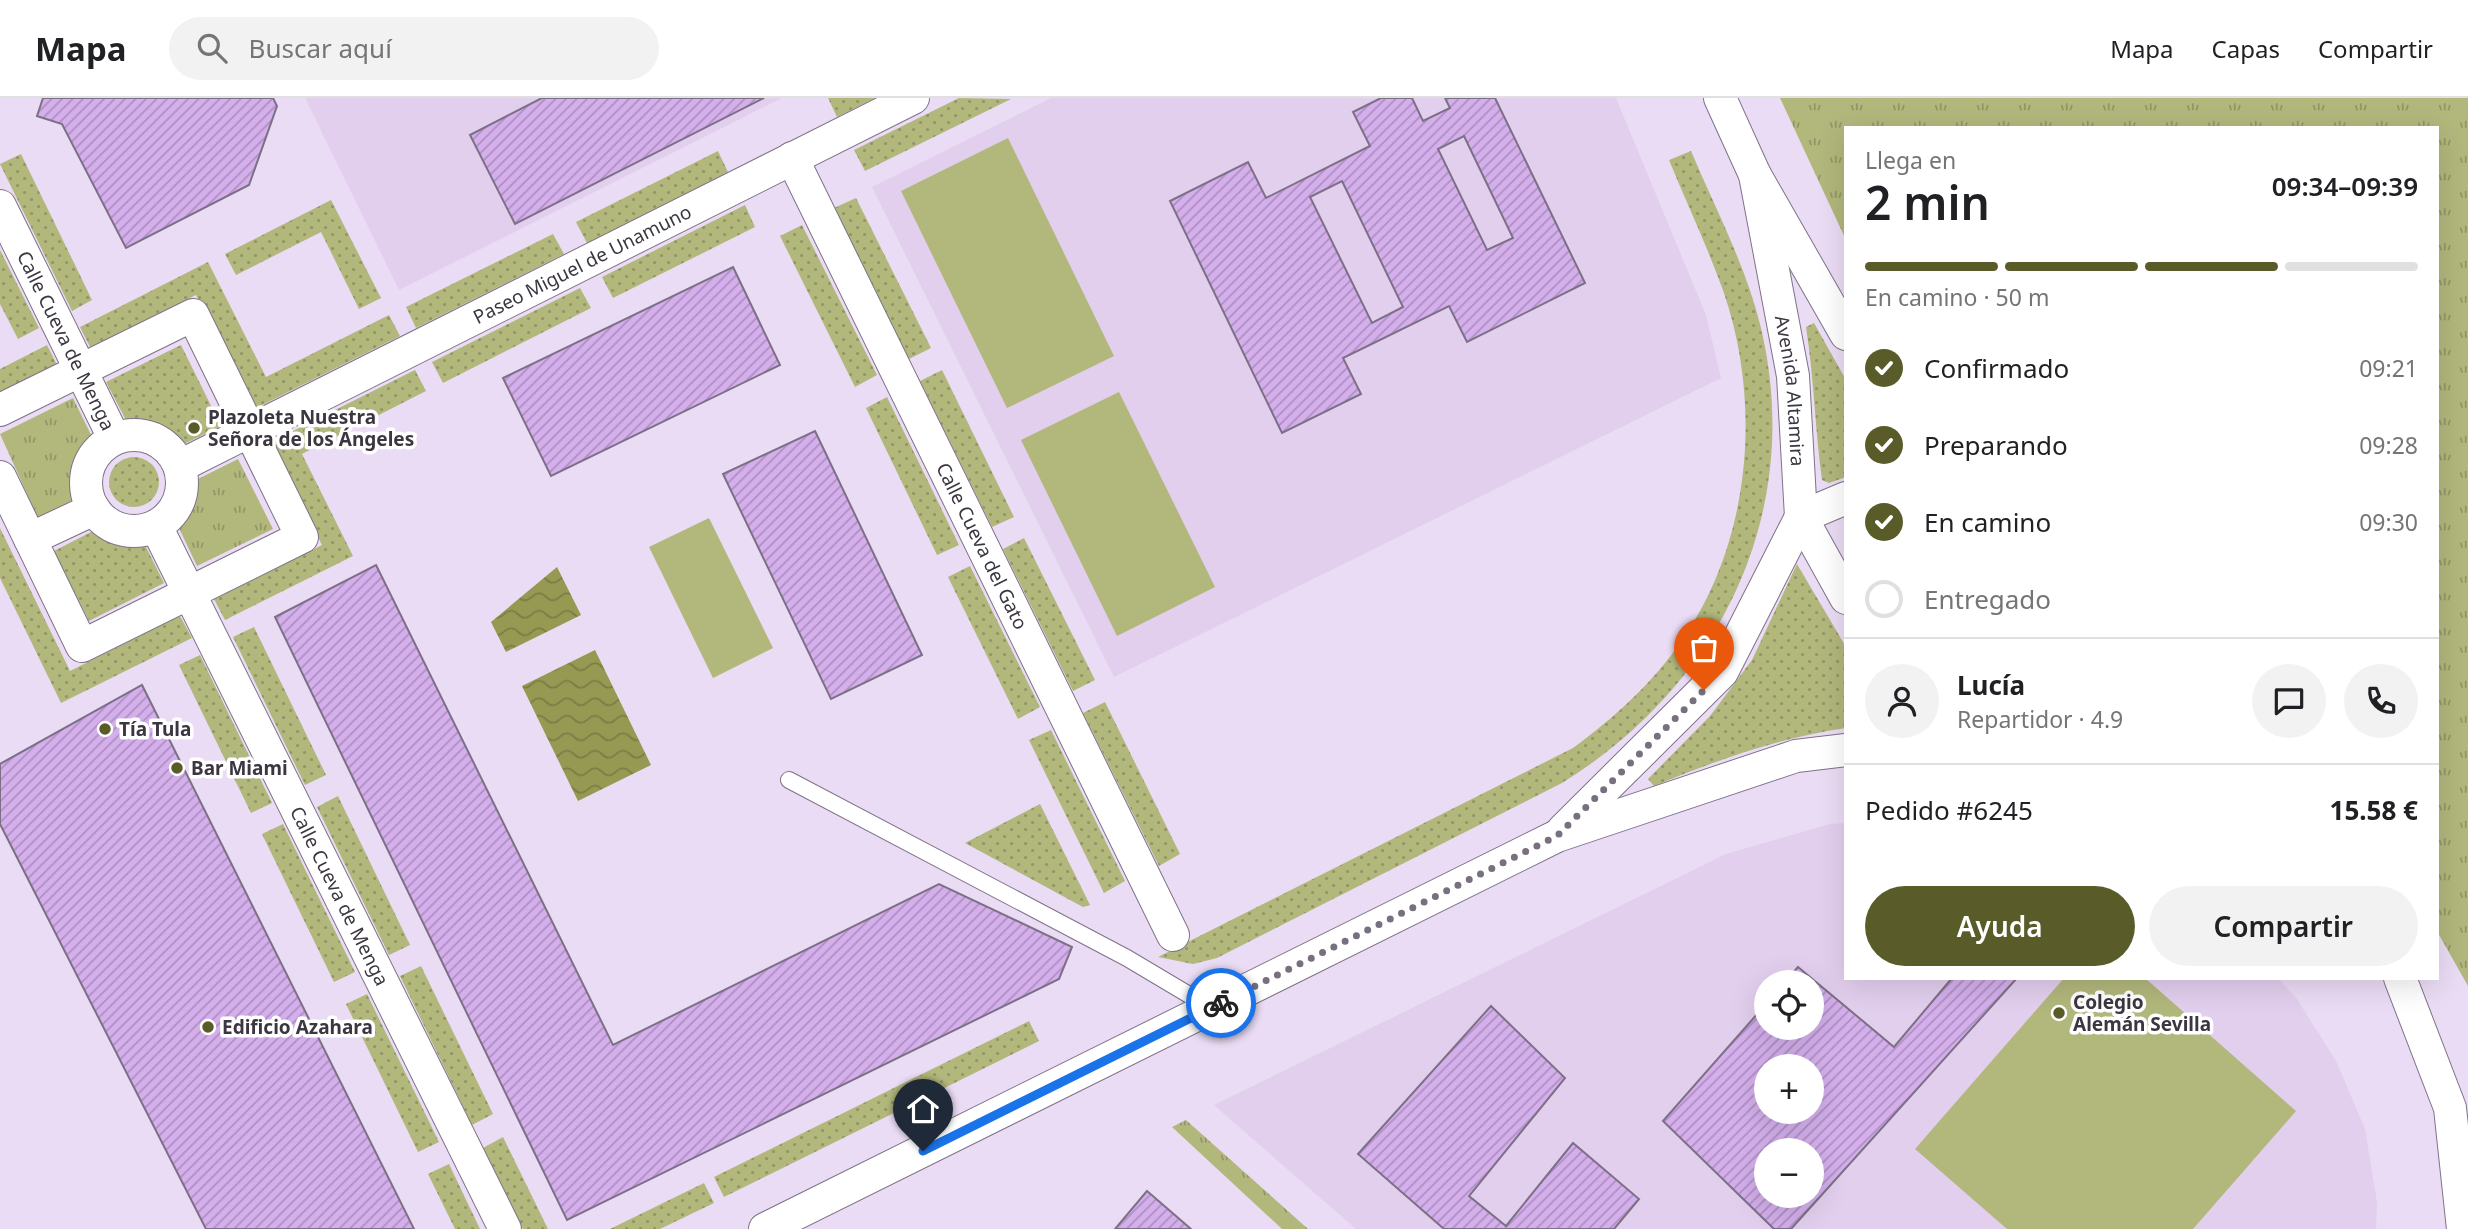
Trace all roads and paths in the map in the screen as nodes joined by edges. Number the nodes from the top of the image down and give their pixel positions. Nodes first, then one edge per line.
1 (913, 98) edge
2 (1720, 98) edge
3 (792, 158) junction
4 (1755, 175) junction
5 (0, 206) edge
6 (1844, 331) edge
7 (81, 370) junction
8 (0, 410) edge
9 (250, 431) junction
10 (114, 438) junction
11 (180, 466) junction
12 (0, 478) edge
13 (1844, 499) edge
14 (94, 509) junction
15 (1801, 517) junction
16 (156, 526) junction
17 (30, 539) junction
18 (191, 592) junction
19 (1844, 594) edge
20 (1844, 750) edge
21 (789, 780) dead end
22 (1557, 836) junction
23 (1173, 935) dead end
24 (2401, 980) edge
25 (1211, 1008) junction
26 (506, 1229) edge
27 (765, 1229) edge
28 (2463, 1229) edge

1 - 3 street, Paseo Miguel de Unamuno
2 - 4 street, Avenida Altamira
3 - 9 street, Paseo Miguel de Unamuno
3 - 23 street, Calle Cueva del Gato
4 - 6 street, Avenida Altamira
4 - 15 street, Avenida Altamira
5 - 7 street, Calle Cueva de Menga
7 - 8 street
7 - 9 street
7 - 10 street, Calle Cueva de Menga
9 - 11 street
9 - 18 street
10 - 11 street
10 - 14 street
11 - 16 street
12 - 17 street
13 - 15 street
14 - 16 street
14 - 17 street
15 - 19 street, Avenida Altamira
15 - 22 street
16 - 18 street, Calle Cueva de Menga
17 - 18 street
18 - 26 street, Calle Cueva de Menga
20 - 22 street
21 - 25 lane
22 - 25 street
24 - 28 street
25 - 27 street

